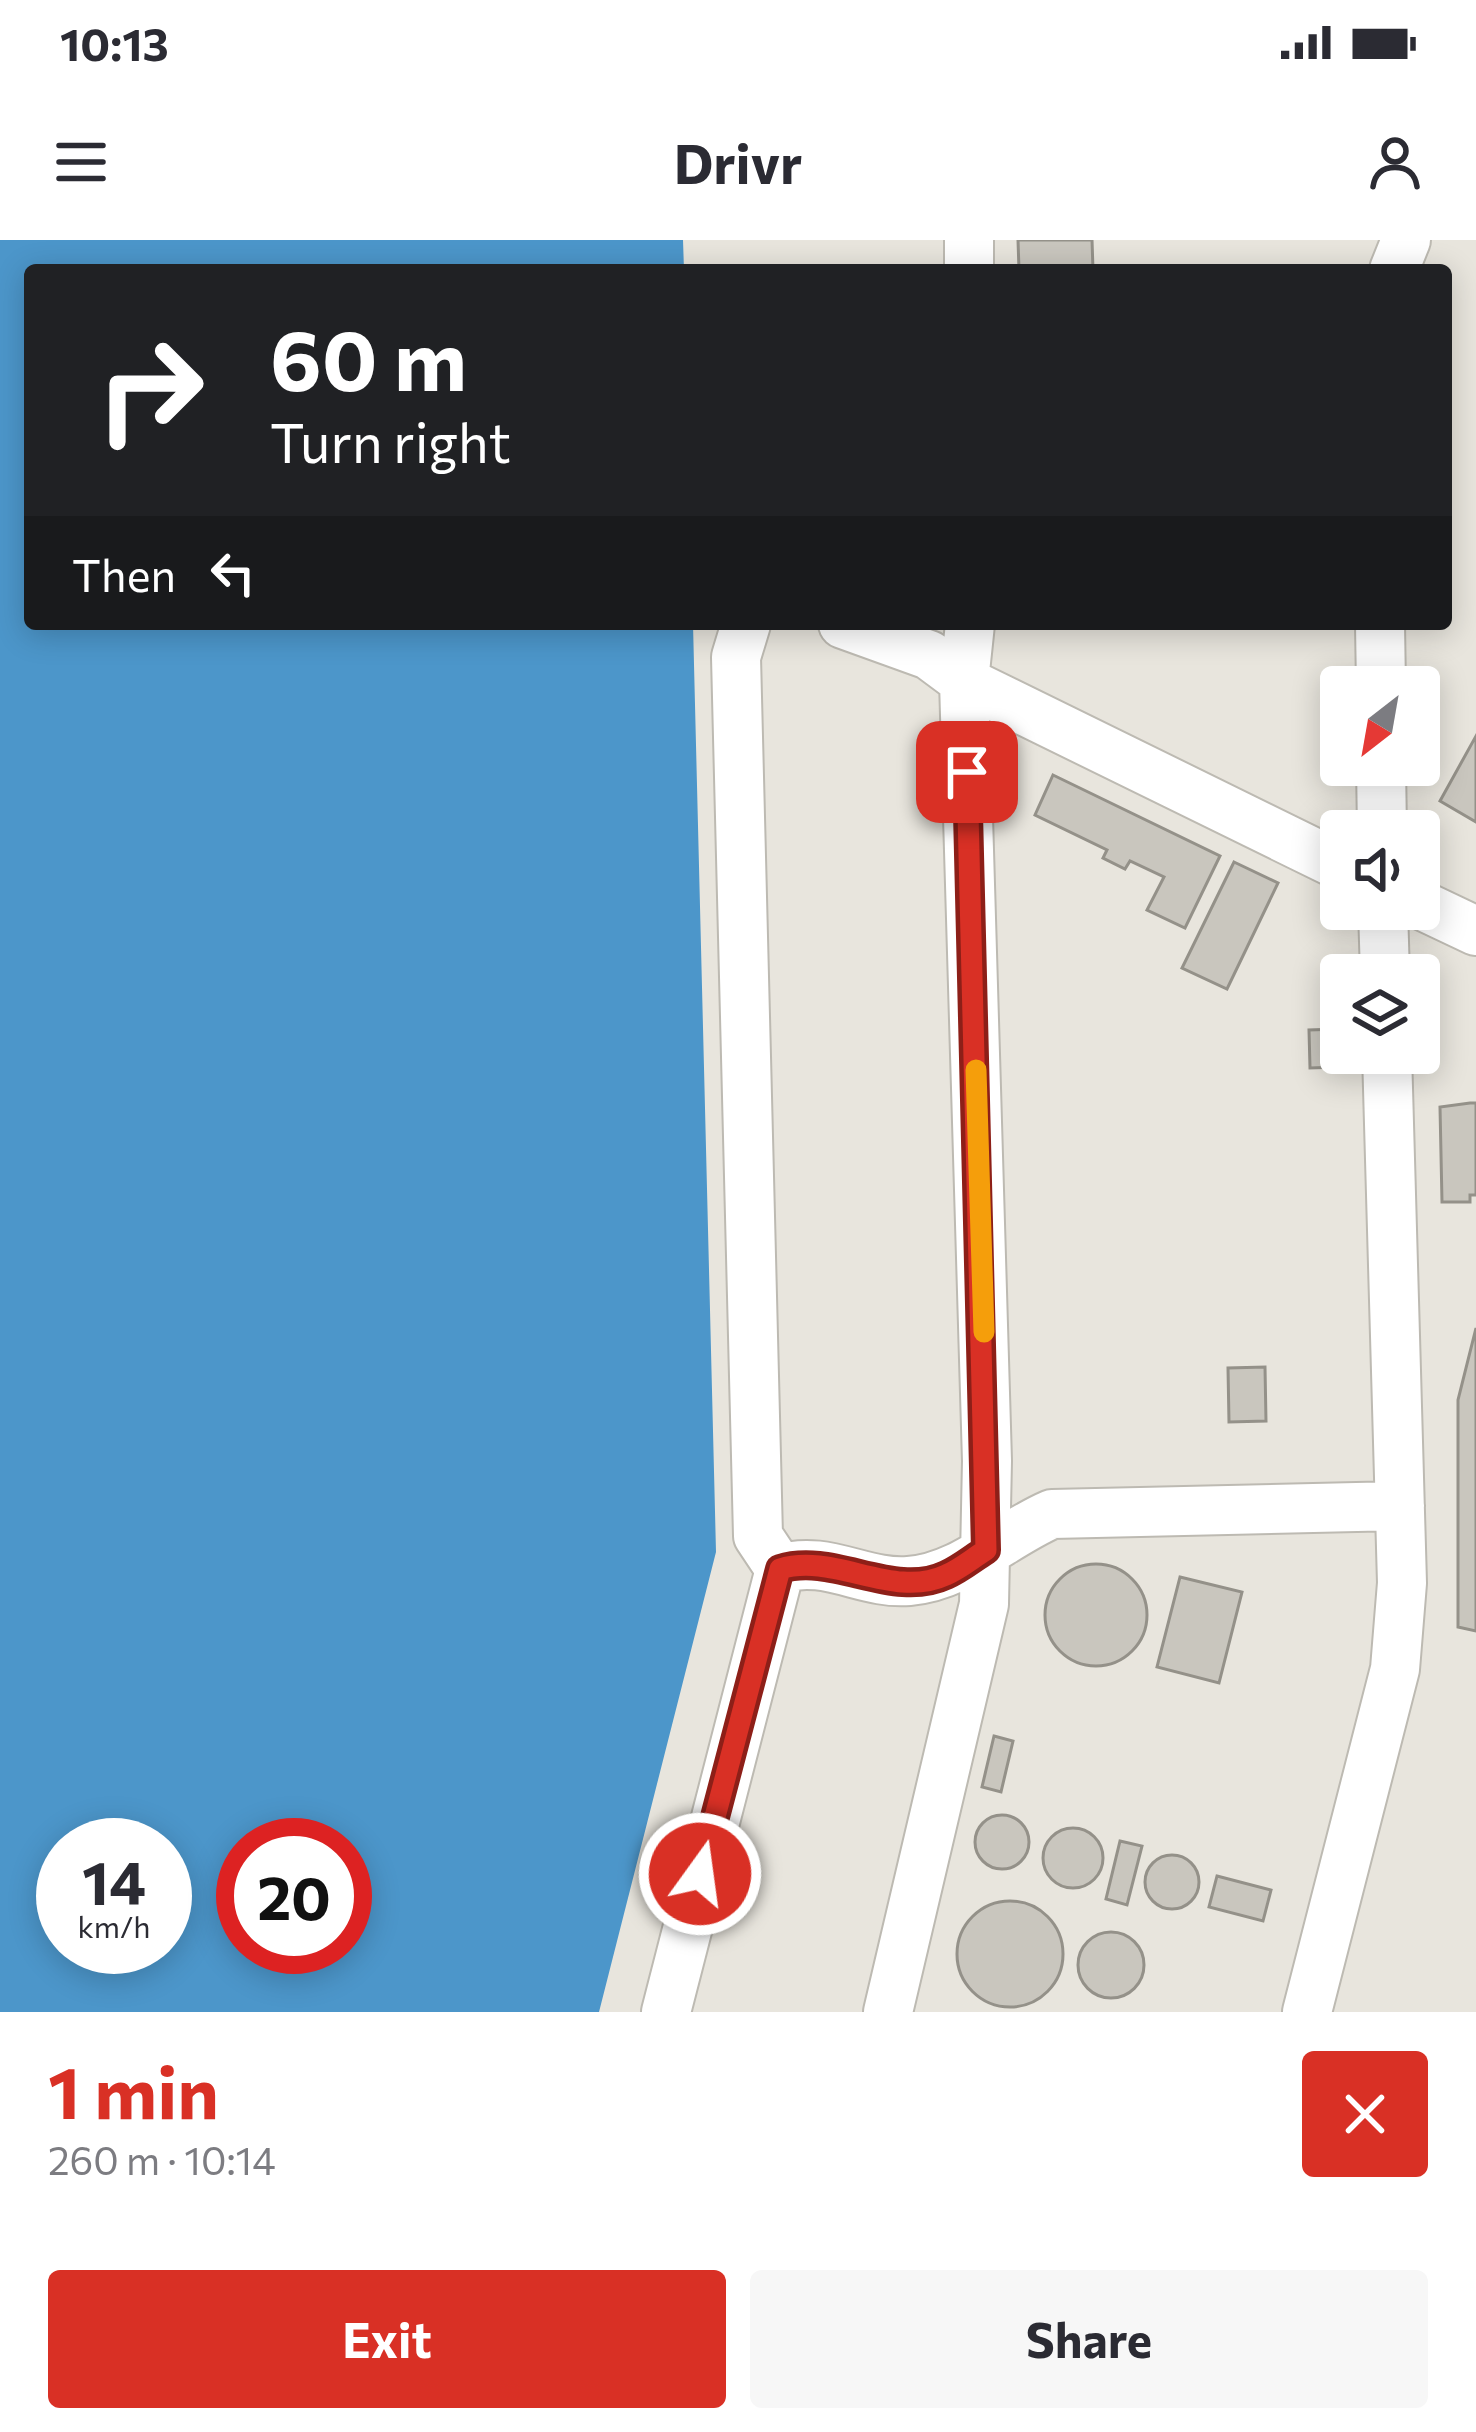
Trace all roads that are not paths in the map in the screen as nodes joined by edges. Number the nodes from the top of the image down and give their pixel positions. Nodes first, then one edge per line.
1 (744, 630) edge
2 (860, 630) edge
3 (969, 630) edge
4 (1380, 630) edge
5 (1381, 666) edge
6 (964, 681) junction
7 (1320, 856) edge
8 (1440, 914) edge
9 (1476, 931) edge
10 (1389, 1074) edge
11 (1400, 1506) junction
12 (986, 1550) junction
13 (780, 1569) junction
14 (666, 2012) edge
15 (889, 2012) edge
16 (1307, 2012) edge

1 - 13 street
2 - 6 street
3 - 6 street
4 - 5 street
6 - 7 street
6 - 12 street
8 - 9 street
10 - 11 street
11 - 12 street
11 - 16 street
12 - 13 street
12 - 15 street
13 - 14 street

